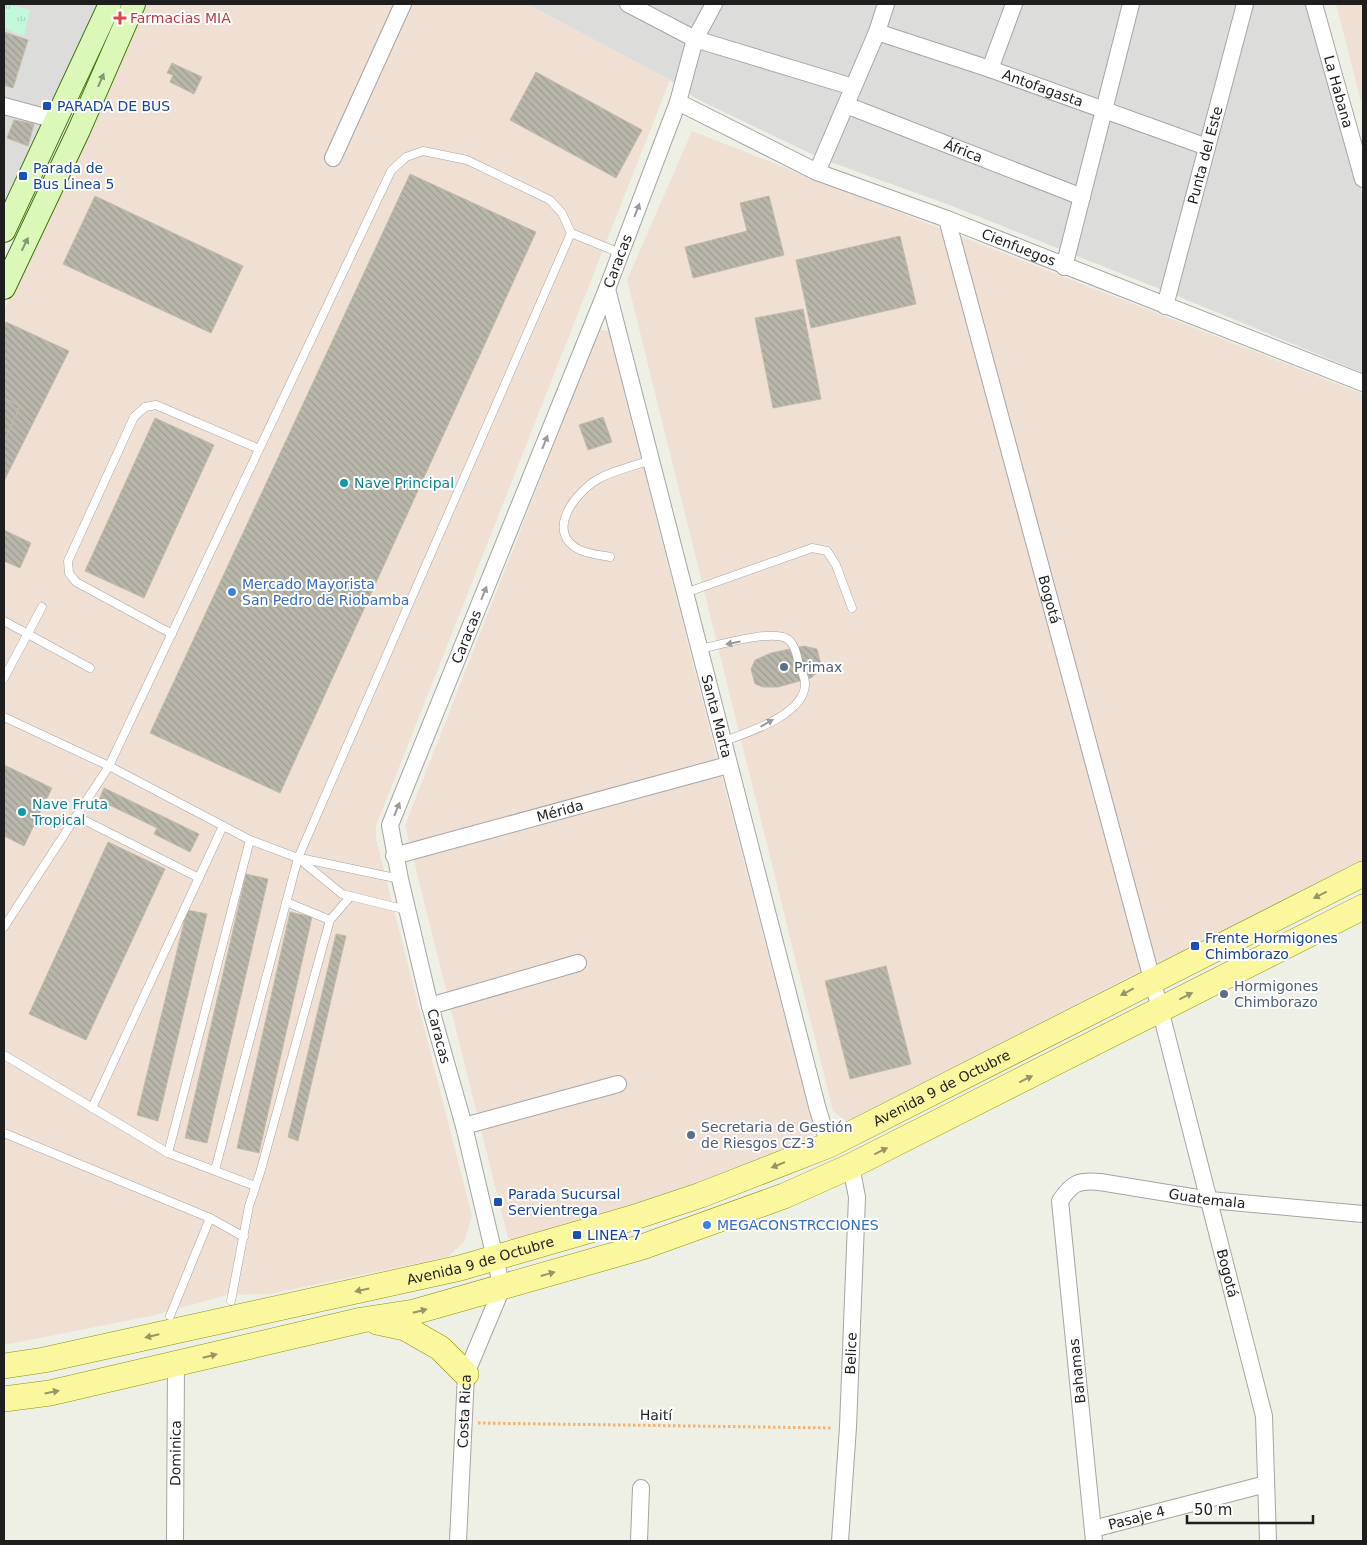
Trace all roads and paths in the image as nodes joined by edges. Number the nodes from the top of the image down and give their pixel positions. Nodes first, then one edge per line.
1 (110, 4) edge
2 (134, 4) edge
3 (403, 4) edge
4 (628, 4) edge
5 (714, 4) edge
6 (886, 4) edge
7 (1014, 4) edge
8 (1132, 4) edge
9 (1245, 4) edge
10 (1314, 4) edge
11 (877, 32) junction
12 (696, 39) junction
13 (990, 69) junction
14 (853, 87) junction
15 (678, 102) junction
16 (846, 105) junction
17 (4, 106) edge
18 (1104, 110) junction
19 (56, 120) junction
20 (1206, 148) junction
21 (333, 158) dead end
22 (818, 172) junction
23 (1363, 180) edge
24 (1082, 197) junction
25 (947, 219) junction
26 (4, 231) edge
27 (571, 233) junction
28 (620, 253) junction
29 (1064, 267) junction
30 (4, 288) edge
31 (607, 289) junction
32 (1165, 306) junction
33 (1363, 383) edge
34 (259, 450) junction
35 (651, 460) junction
36 (610, 557) dead end
37 (685, 593) junction
38 (42, 607) dead end
39 (852, 608) dead end
40 (4, 621) edge
41 (28, 634) junction
42 (172, 634) junction
43 (698, 649) junction
44 (90, 668) dead end
45 (4, 678) edge
46 (4, 717) edge
47 (722, 742) junction
48 (728, 765) junction
49 (109, 766) junction
50 (76, 816) junction
51 (223, 826) junction
52 (250, 840) junction
53 (394, 856) junction
54 (298, 858) junction
55 (1363, 874) edge
56 (199, 878) junction
57 (400, 879) junction
58 (350, 897) junction
59 (286, 902) junction
60 (1363, 907) edge
61 (4, 910) edge
62 (407, 910) junction
63 (12, 914) junction
64 (330, 920) junction
65 (4, 927) edge
66 (578, 963) dead end
67 (1152, 979) junction
68 (430, 1006) junction
69 (1160, 1009) junction
70 (4, 1055) edge
71 (618, 1084) dead end
72 (92, 1108) junction
73 (464, 1126) junction
74 (4, 1133) edge
75 (829, 1145) junction
76 (168, 1153) junction
77 (851, 1166) junction
78 (215, 1170) junction
79 (254, 1186) junction
80 (1210, 1200) junction
81 (1060, 1201) joint
82 (1363, 1214) edge
83 (210, 1218) junction
84 (244, 1237) junction
85 (494, 1258) junction
86 (502, 1288) junction
87 (231, 1301) dead end
88 (170, 1316) dead end
89 (362, 1320) junction
90 (176, 1364) junction
91 (4, 1366) edge
92 (466, 1374) junction
93 (4, 1399) edge
94 (463, 1423) junction
95 (848, 1427) junction
96 (1266, 1484) junction
97 (641, 1488) dead end
98 (1094, 1535) edge
99 (175, 1541) edge
100 (458, 1541) edge
101 (639, 1541) edge
102 (840, 1541) edge
103 (1268, 1541) edge

1 - 19 main road
30 -> 2 main road
3 - 21 street
4 - 12 street
5 - 12 street, Caracas
6 - 11 street
7 - 13 street
8 - 18 street
9 - 20 street, Punta del Este
10 - 23 street, La Habana
11 - 13 street, Antofagasta
11 - 14 street
12 - 14 street
12 - 15 street, Caracas
13 - 18 street, Antofagasta
14 - 16 street
15 - 22 street, Cienfuegos
28 -> 15 street, Caracas
16 - 22 street
16 - 24 street, África
17 - 19 street
18 - 20 street, Antofagasta
18 - 24 street
19 - 26 main road
20 - 32 street, Punta del Este
22 - 25 street, Cienfuegos
24 - 29 street
25 - 29 street, Cienfuegos
25 - 67 street, Bogotá
27 - 28 lane
27 - 34 lane
27 - 54 lane
28 - 31 street, Caracas
29 - 32 street, Cienfuegos
31 - 35 street, Santa Marta
53 -> 31 street, Caracas
32 - 33 street, Cienfuegos
34 - 42 lane
34 - 42 lane
35 - 36 lane
35 - 37 street, Santa Marta
37 - 39 lane
37 - 43 street, Santa Marta
38 - 41 lane
40 - 41 lane
41 - 44 lane
41 - 45 lane
42 - 49 lane
43 - 47 street, Santa Marta
47 -> 43 lane
46 - 49 lane
47 - 48 street, Santa Marta
48 - 53 street, Mérida
48 - 75 street, Santa Marta
49 - 50 lane
49 - 51 lane
50 - 56 lane
50 - 63 lane
51 - 52 lane
51 - 56 lane
52 - 54 lane
52 - 76 lane
53 - 57 street, Caracas
54 - 57 lane
54 - 58 lane
54 - 59 lane
55 -> 67 main road, Avenida 9 de Octubre
56 - 72 lane
57 - 62 street, Caracas
58 - 62 lane
58 - 64 lane
59 - 64 lane
59 - 78 lane
69 -> 60 main road, Avenida 9 de Octubre
61 - 63 lane
62 - 68 street, Caracas
63 - 65 lane
64 - 79 lane
66 - 68 street
67 - 69 street, Bogotá
67 -> 75 main road, Avenida 9 de Octubre
68 - 73 street, Caracas
77 -> 69 main road, Avenida 9 de Octubre
69 - 80 street, Bogotá
70 - 72 lane
71 - 73 street
72 - 76 lane
73 - 85 street, Caracas
74 - 83 lane
75 -> 85 main road, Avenida 9 de Octubre
76 - 78 lane
86 -> 77 main road, Avenida 9 de Octubre
77 - 95 street, Belice
78 - 79 lane
79 - 84 lane
80 - 81 street, Guatemala
80 - 82 street, Guatemala
80 - 96 street, Bogotá
81 - 98 street, Bahamas
83 - 84 lane
83 - 88 lane
84 - 87 lane
85 - 86 street, Caracas
85 -> 91 main road, Avenida 9 de Octubre
89 -> 86 main road, Avenida 9 de Octubre
86 - 92 street, Costa Rica
90 -> 89 main road, Avenida 9 de Octubre
89 - 92 main road
93 -> 90 main road, Avenida 9 de Octubre
90 - 99 street, Dominica
92 - 94 street, Costa Rica
94 - 95 path, Haití
94 - 100 street, Costa Rica
95 - 102 street, Belice
96 - 98 street, Pasaje 4
96 - 103 street, Bogotá
97 - 101 street

